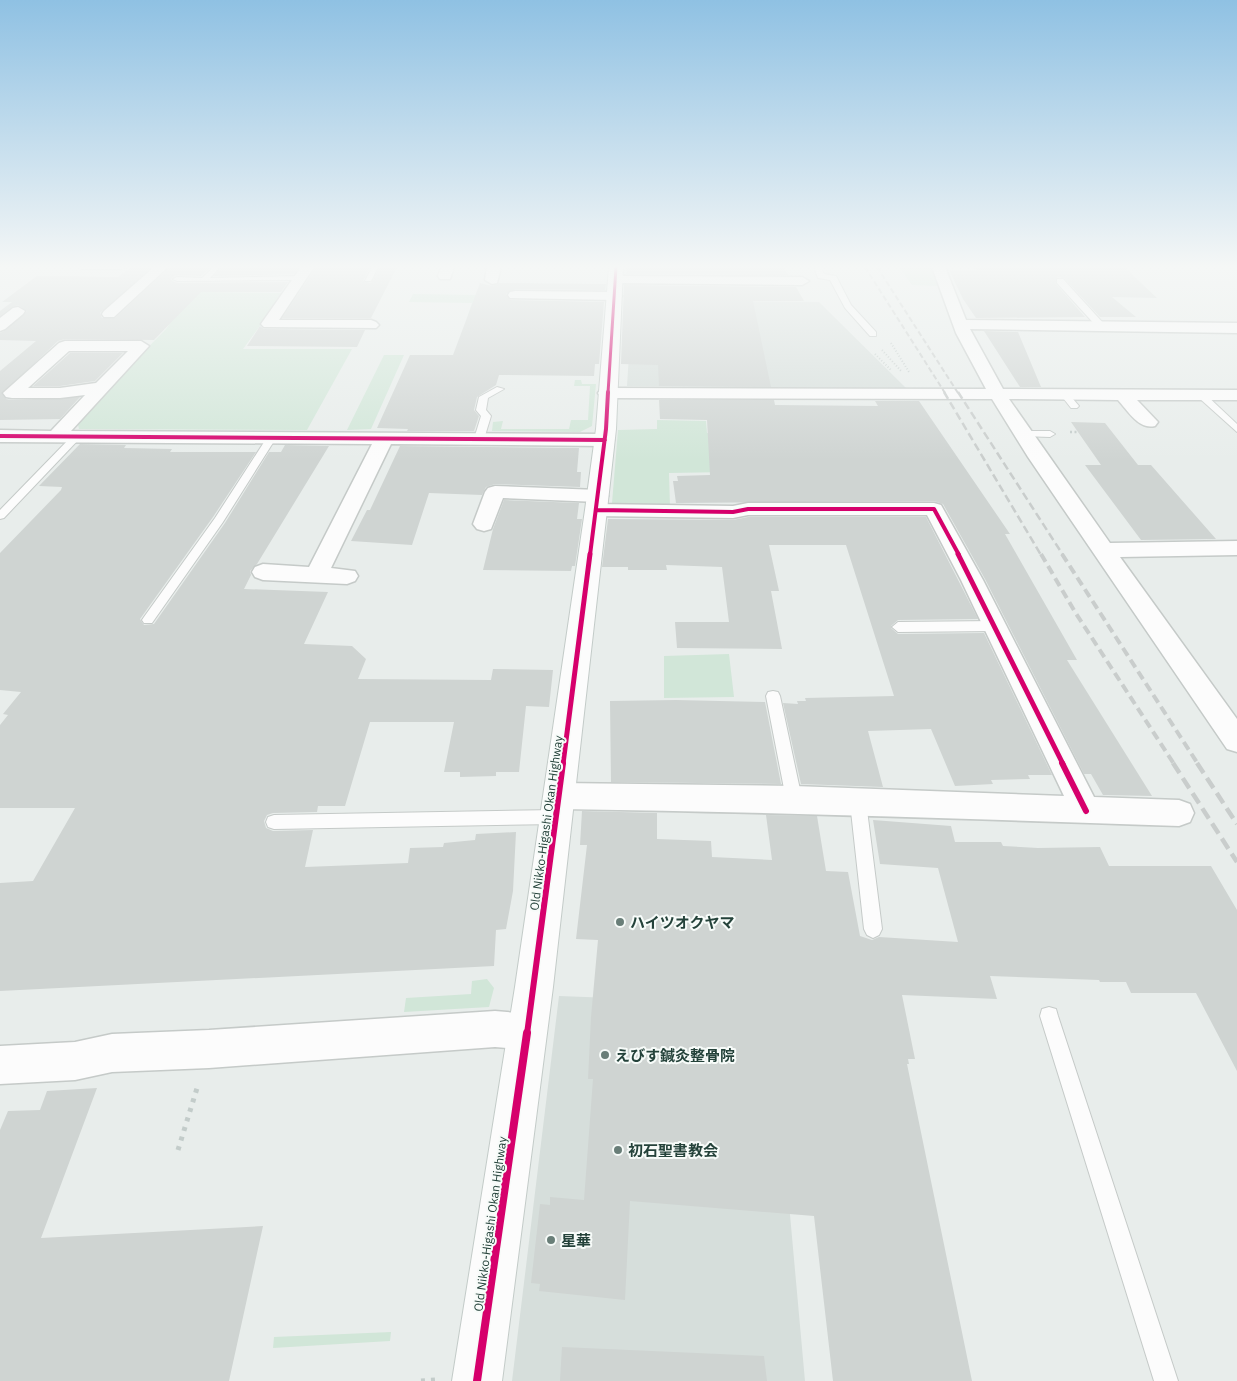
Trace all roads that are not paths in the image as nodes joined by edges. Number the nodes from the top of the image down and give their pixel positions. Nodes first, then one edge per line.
1 (611, 331) edge
2 (871, 331) edge
3 (964, 331) edge
4 (873, 334) dead end
5 (101, 388) junction
6 (500, 389) dead end
7 (607, 393) junction
8 (997, 393) junction
9 (1122, 394) junction
10 (1201, 395) junction
11 (1237, 395) edge
12 (1149, 422) dead end
13 (1237, 429) edge
14 (1024, 434) junction
15 (1050, 434) dead end
16 (0, 436) edge
17 (56, 436) junction
18 (76, 437) junction
19 (271, 438) junction
20 (384, 439) junction
21 (479, 439) junction
22 (605, 440) junction
23 (597, 503) junction
24 (0, 516) edge
25 (484, 524) dead end
26 (1237, 548) edge
27 (1103, 550) junction
28 (263, 572) dead end
29 (316, 575) junction
30 (347, 576) dead end
31 (148, 620) dead end
32 (994, 626) junction
33 (898, 627) dead end
34 (773, 696) dead end
35 (1237, 741) edge
36 (794, 799) junction
37 (858, 802) junction
38 (558, 806) junction
39 (1086, 811) junction
40 (1179, 813) dead end
41 (274, 822) dead end
42 (874, 929) dead end
43 (1049, 1016) dead end
44 (528, 1032) junction
45 (0, 1066) edge
46 (477, 1381) edge
47 (1166, 1381) edge

1 - 7 street, Old Nikko-Higashi Okan Highway
2 - 4 lane
3 - 8 street
5 - 5 street
5 - 17 street
6 - 21 lane
7 - 8 street
7 - 22 street, Old Nikko-Higashi Okan Highway
8 - 9 street
8 - 14 street
9 - 10 street
9 - 12 street
10 - 11 street
10 - 13 lane
14 - 15 lane
14 - 27 street
16 - 17 street
17 - 18 street
18 - 19 street
18 - 24 lane
19 - 20 street
19 - 31 lane
20 - 21 street
20 - 29 street
21 - 22 street
22 - 23 street, Old Nikko-Higashi Okan Highway
23 - 25 street
23 - 32 street
23 - 38 street, Old Nikko-Higashi Okan Highway
26 - 27 street
27 - 35 street
28 - 29 street
29 - 30 street
32 - 33 lane
32 - 39 street
34 - 36 lane
36 - 37 street
36 - 38 street
37 - 39 street
37 - 42 lane
38 - 41 lane
38 - 44 street, Old Nikko-Higashi Okan Highway
39 - 40 street
43 - 47 lane
44 - 45 street
44 - 46 street, Old Nikko-Higashi Okan Highway

